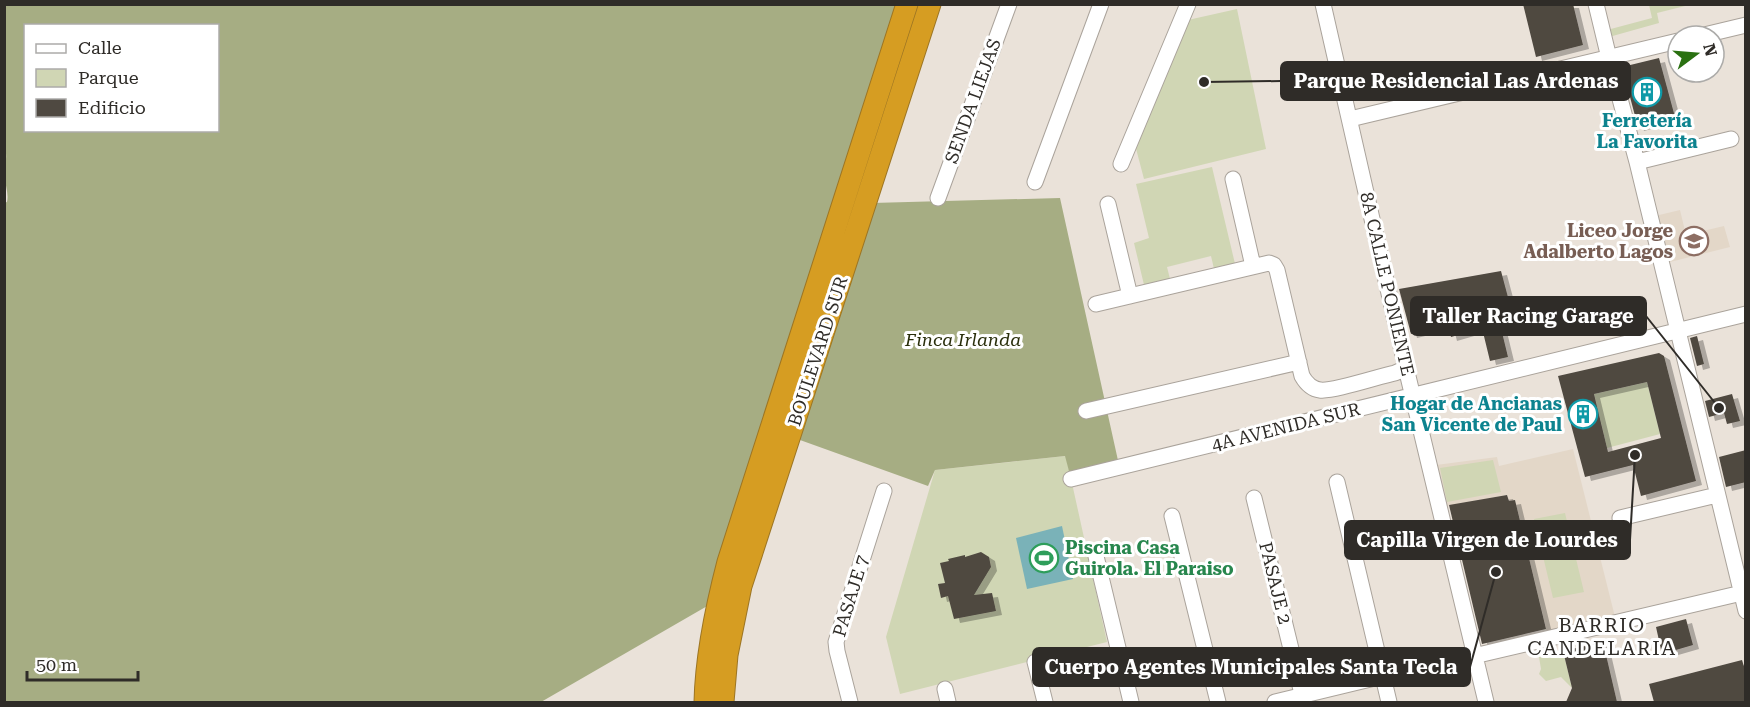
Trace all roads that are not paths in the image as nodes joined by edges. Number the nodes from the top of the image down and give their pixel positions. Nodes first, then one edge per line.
1 (907, 4) edge
2 (930, 4) edge
3 (1009, 4) edge
4 (1101, 4) edge
5 (1188, 4) edge
6 (1323, 4) edge
7 (1596, 4) edge
8 (1746, 25) edge
9 (1726, 30) edge
10 (1666, 45) edge
11 (1609, 58) junction
12 (1350, 119) junction
13 (1731, 139) dead end
14 (1637, 162) junction
15 (1121, 164) dead end
16 (1233, 179) dead end
17 (1035, 182) dead end
18 (938, 198) dead end
19 (1108, 204) dead end
20 (1253, 266) junction
21 (1130, 296) junction
22 (1096, 304) dead end
23 (1746, 315) edge
24 (1678, 332) junction
25 (1299, 362) junction
26 (1406, 368) junction
27 (1412, 396) junction
28 (1086, 411) dead end
29 (1071, 479) dead end
30 (1337, 482) dead end
31 (884, 491) dead end
32 (1717, 495) junction
33 (1254, 498) dead end
34 (1172, 516) dead end
35 (1620, 518) dead end
36 (1095, 552) dead end
37 (1743, 592) edge
38 (1746, 611) edge
39 (1474, 656) junction
40 (1035, 662) dead end
41 (1383, 676) junction
42 (1303, 699) edge
43 (705, 702) edge
44 (723, 702) edge
45 (850, 702) edge
46 (1045, 702) edge
47 (1131, 702) edge
48 (1218, 702) edge
49 (1275, 702) edge
50 (1389, 702) edge
51 (1486, 702) edge

1 - 43 highway, BOULEVARD SUR
2 - 44 highway, BOULEVARD SUR
3 - 18 street, SENDA LIEJAS
4 - 17 street
5 - 15 street
6 - 12 street, 8A CALLE PONIENTE
7 - 11 street
8 - 9 street
10 - 11 street
11 - 12 street
11 - 14 street
12 - 26 street, 8A CALLE PONIENTE
13 - 14 street
14 - 24 street
16 - 20 street
19 - 21 street
20 - 21 street
20 - 25 street
21 - 22 street
23 - 24 street, 4A AVENIDA SUR
24 - 27 street, 4A AVENIDA SUR
24 - 32 street
25 - 26 street
25 - 28 street
26 - 27 street, 8A CALLE PONIENTE
27 - 29 street, 4A AVENIDA SUR
27 - 39 street, 8A CALLE PONIENTE
30 - 41 street
31 - 45 street, PASAJE 7
32 - 35 street
32 - 37 street
33 - 42 street, PASAJE 2
34 - 48 street
36 - 47 street
37 - 38 street
37 - 39 street
39 - 41 street
39 - 51 street, 8A CALLE PONIENTE
40 - 46 street
41 - 42 street
41 - 50 street
42 - 49 street

